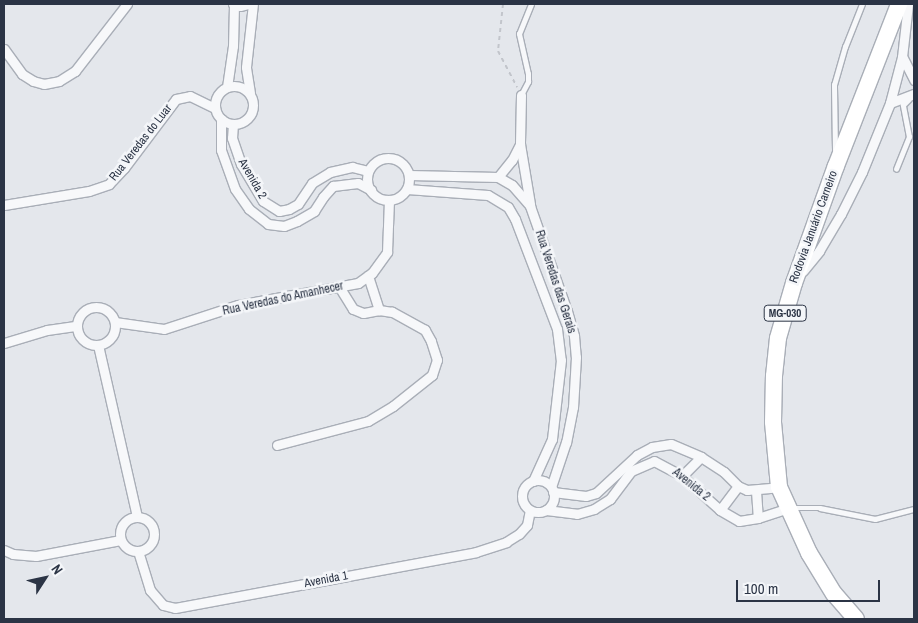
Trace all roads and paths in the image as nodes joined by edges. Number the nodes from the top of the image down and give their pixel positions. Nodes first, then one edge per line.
1 (127, 4) edge
2 (234, 4) edge
3 (251, 4) edge
4 (503, 4) edge
5 (531, 4) edge
6 (862, 4) edge
7 (899, 4) edge
8 (908, 4) edge
9 (4, 49) edge
10 (902, 57) junction
11 (914, 80) edge
12 (227, 87) junction
13 (250, 94) junction
14 (914, 94) edge
15 (521, 95) junction
16 (890, 103) junction
17 (215, 108) junction
18 (221, 119) junction
19 (233, 124) junction
20 (520, 144) junction
21 (836, 166) junction
22 (896, 169) dead end
23 (368, 171) junction
24 (409, 175) junction
25 (498, 177) junction
26 (407, 189) junction
27 (371, 190) junction
28 (389, 200) junction
29 (4, 204) edge
30 (530, 206) junction
31 (368, 276) junction
32 (794, 283) junction
33 (338, 287) junction
34 (379, 310) junction
35 (115, 322) junction
36 (77, 326) junction
37 (4, 343) edge
38 (98, 345) junction
39 (277, 445) dead end
40 (701, 457) junction
41 (682, 476) junction
42 (533, 481) junction
43 (738, 486) junction
44 (779, 487) junction
45 (552, 490) junction
46 (756, 490) junction
47 (789, 508) junction
48 (914, 509) edge
49 (530, 510) junction
50 (546, 510) junction
51 (720, 510) junction
52 (136, 517) junction
53 (758, 518) junction
54 (121, 540) junction
55 (4, 550) edge
56 (138, 551) junction
57 (856, 619) edge

1 - 9 street
2 - 3 street
2 - 12 street
3 - 13 street
4 - 15 path
5 - 15 lane
6 - 21 lane
7 - 21 highway, Rodovia Januário Carneiro / MG-030
8 - 10 street
10 - 11 street
10 - 16 street
12 - 13 street
12 - 17 street
13 - 19 street
14 - 16 street
14 - 22 lane
15 - 20 street
16 - 32 street
17 - 18 street
17 - 29 street, Rua Veredas do Luar
18 - 19 street
18 - 27 street, Avenida 2
19 - 23 street, Avenida 2
20 - 25 street
20 - 30 street
21 - 32 highway, Rodovia Januário Carneiro / MG-030
23 - 24 street
23 - 27 street
24 - 25 street
24 - 26 street
25 - 30 street, Rua Veredas das Gerais
26 - 28 street
26 - 42 street, Rua Veredas das Gerais
27 - 28 street
28 - 31 street, Rua Veredas do Amanhecer
30 - 45 street, Rua Veredas das Gerais
31 - 33 street, Rua Veredas do Amanhecer
31 - 34 street
32 - 44 highway, Rodovia Januário Carneiro / MG-030
33 - 34 street
33 - 35 street, Rua Veredas do Amanhecer
34 - 39 street
35 - 36 street
35 - 38 street
36 - 37 street
36 - 38 street
38 - 52 street
40 - 41 street
40 - 43 street, Avenida 2
40 - 45 street, Avenida 2
41 - 50 street, Avenida 2
41 - 51 street, Avenida 2
42 - 45 street
42 - 49 street
43 - 46 street
43 - 51 street
44 - 46 street
44 - 47 highway, Rodovia Januário Carneiro / MG-030
45 - 50 street
46 - 53 street
47 - 48 lane
47 - 53 street, Avenida 2
47 - 57 highway, Rodovia Januário Carneiro / MG-030
49 - 50 street
49 - 56 street, Avenida 1
51 - 53 street, Avenida 2
52 - 54 street
52 - 56 street
54 - 55 street
54 - 56 street

